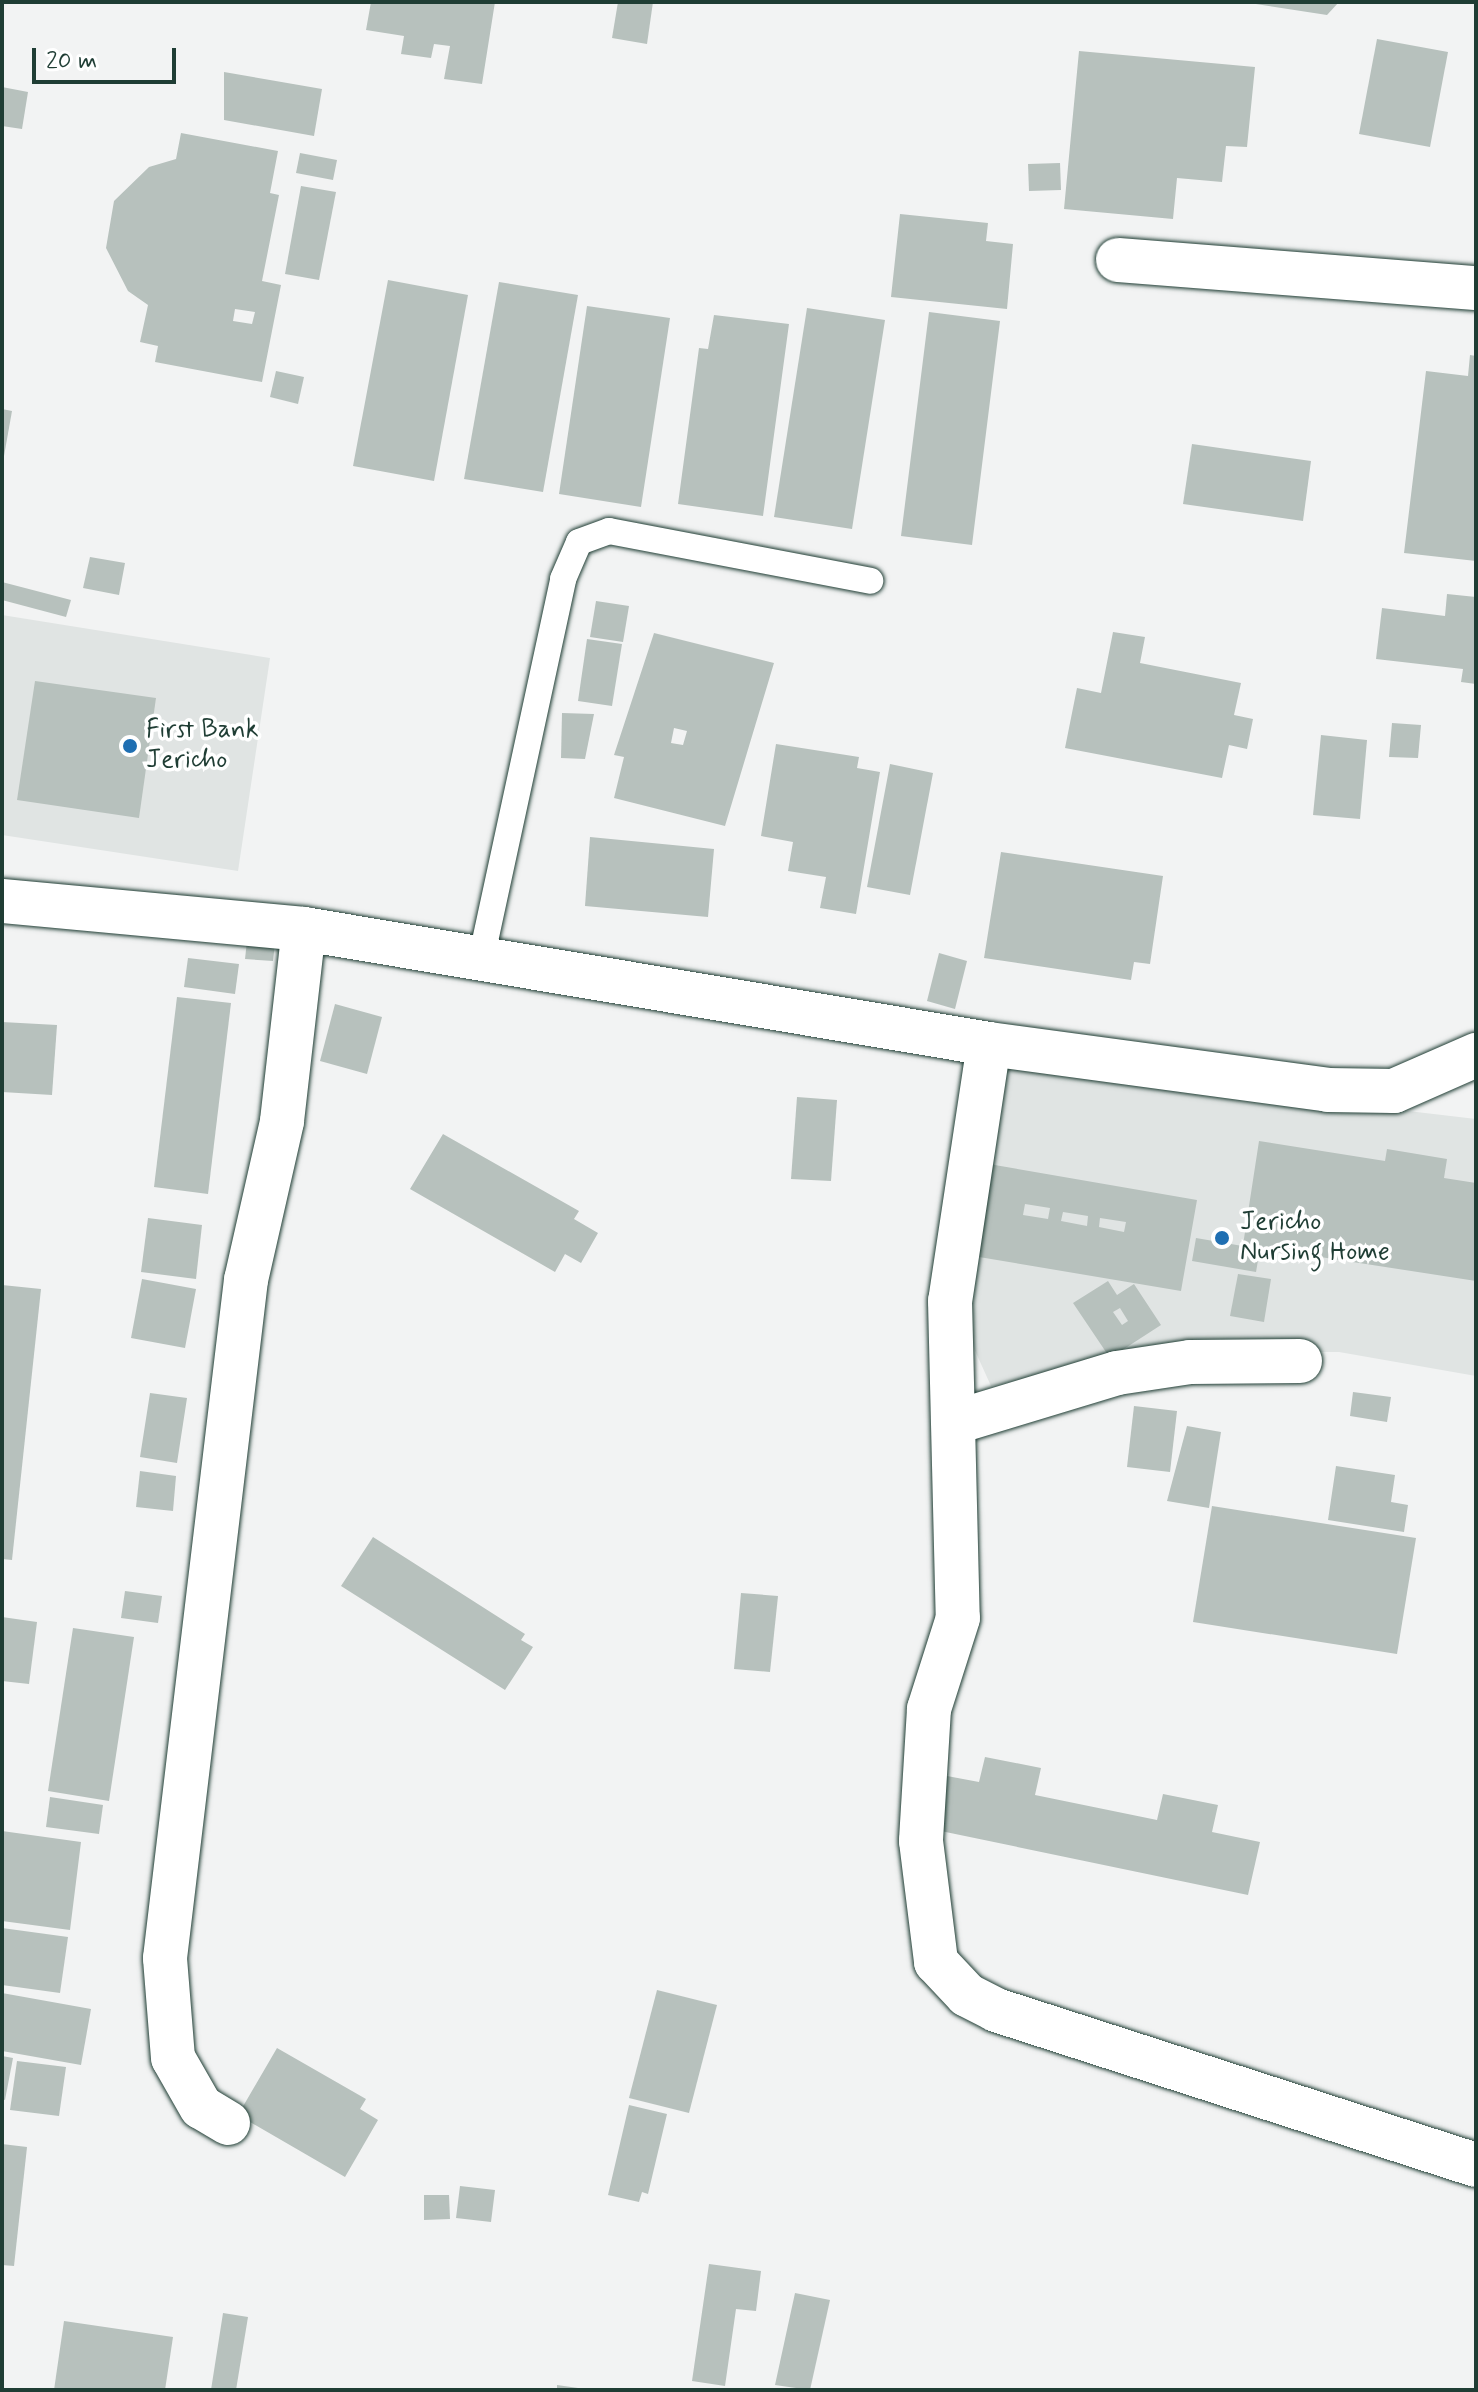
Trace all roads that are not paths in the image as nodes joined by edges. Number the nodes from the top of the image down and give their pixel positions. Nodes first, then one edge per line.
1 (1118, 260) dead end
2 (1476, 288) edge
3 (870, 581) dead end
4 (2, 901) edge
5 (304, 929) junction
6 (482, 955) junction
7 (989, 1044) junction
8 (1476, 1055) edge
9 (1300, 1361) dead end
10 (956, 1422) junction
11 (228, 2123) dead end
12 (1476, 2165) edge

1 - 2 street
3 - 6 lane
4 - 5 street
5 - 6 street
5 - 11 street
6 - 7 street
7 - 8 street
7 - 10 street
9 - 10 street
10 - 12 street

